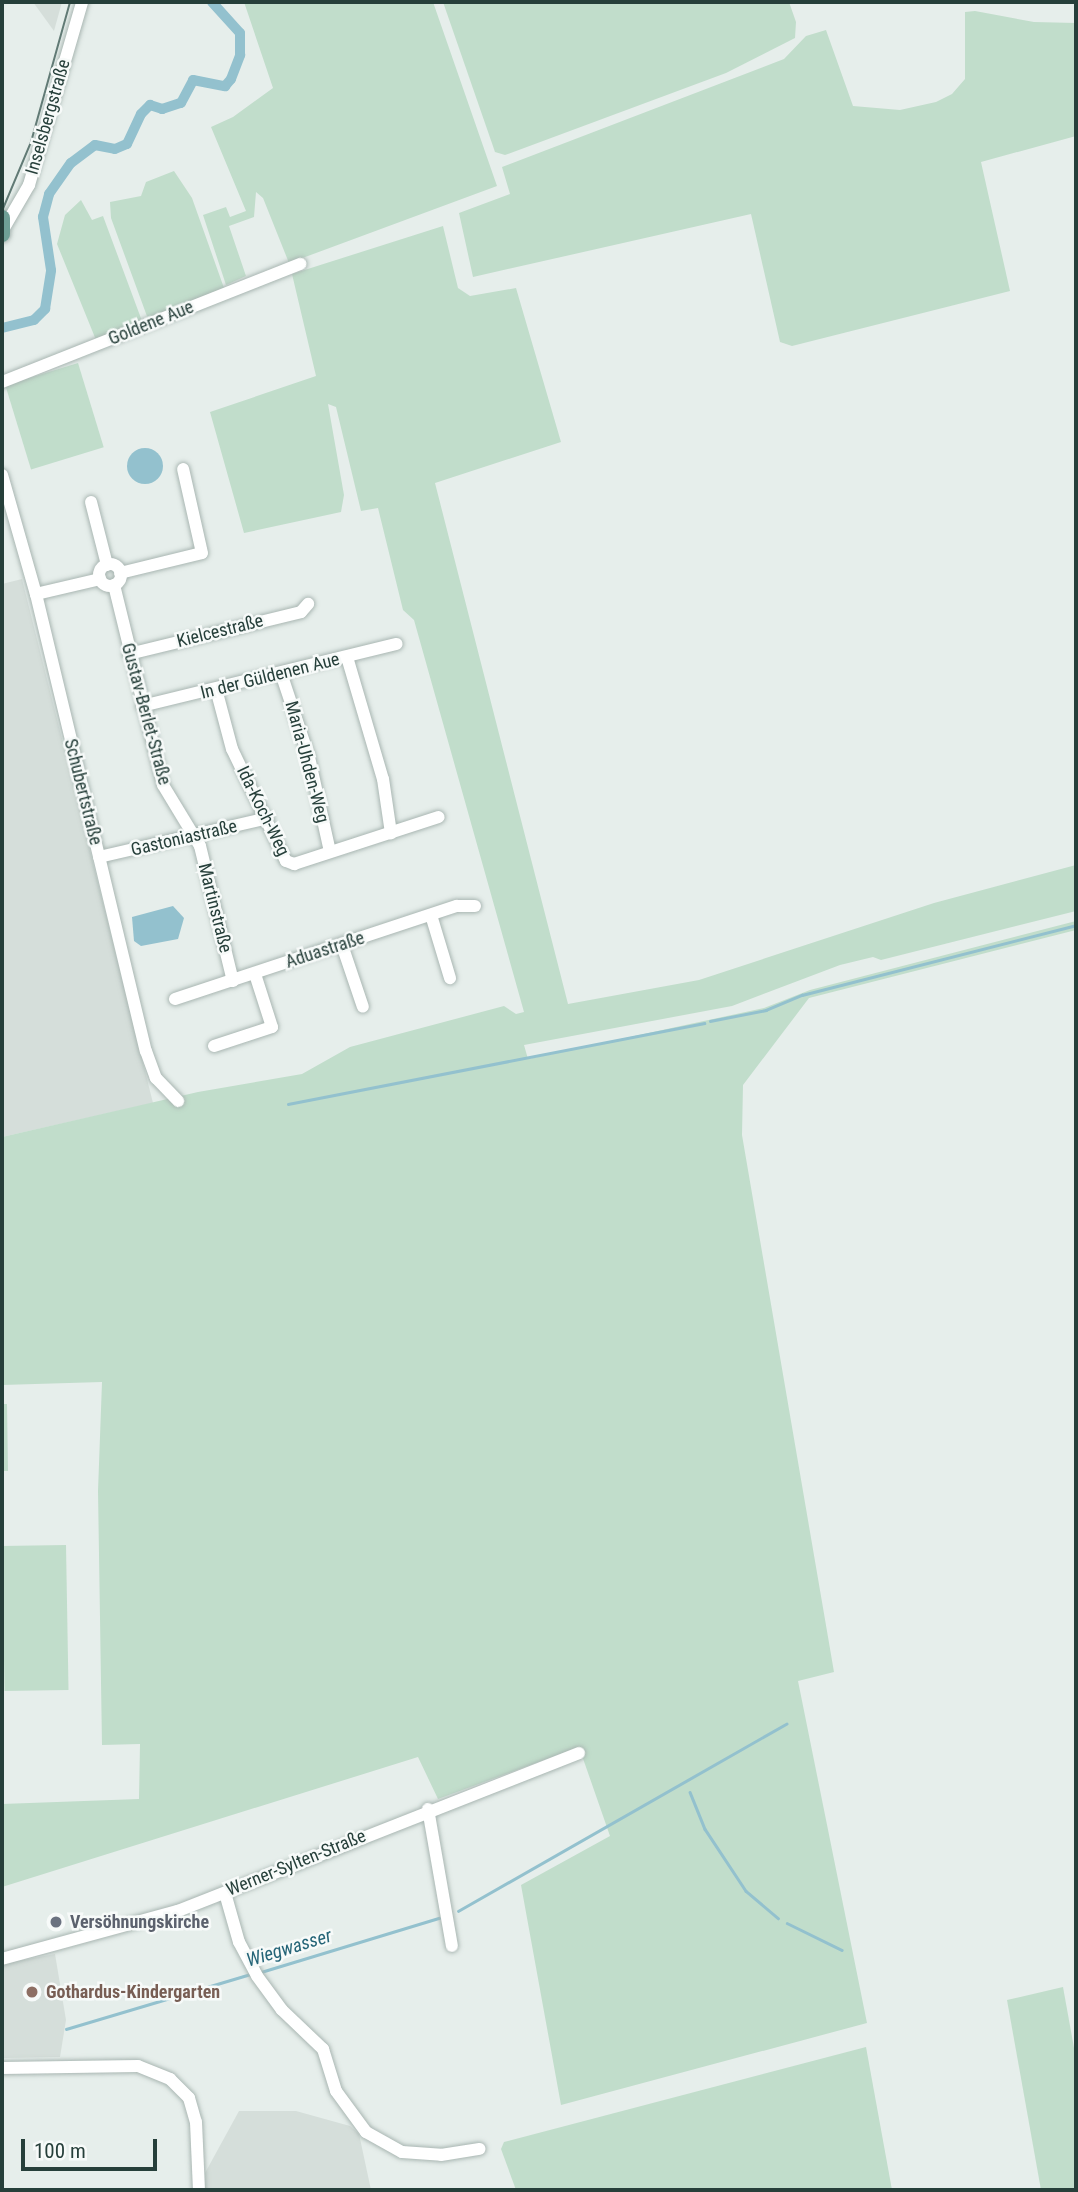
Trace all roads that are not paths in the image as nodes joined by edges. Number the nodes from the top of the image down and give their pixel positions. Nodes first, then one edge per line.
1 (82, 2) edge
2 (2, 227) edge
3 (300, 264) dead end
4 (2, 382) edge
5 (183, 469) dead end
6 (2, 475) edge
7 (91, 502) dead end
8 (107, 565) junction
9 (120, 573) junction
10 (100, 579) junction
11 (114, 585) junction
12 (36, 594) junction
13 (308, 604) dead end
14 (397, 644) dead end
15 (129, 653) junction
16 (347, 657) junction
17 (281, 673) junction
18 (216, 689) junction
19 (142, 706) junction
20 (439, 817) dead end
21 (268, 818) junction
22 (391, 833) junction
23 (196, 835) junction
24 (330, 852) junction
25 (99, 857) junction
26 (475, 906) dead end
27 (431, 915) junction
28 (342, 945) junction
29 (255, 974) junction
30 (450, 978) dead end
31 (233, 981) junction
32 (175, 999) dead end
33 (363, 1007) dead end
34 (214, 1046) dead end
35 (178, 1101) dead end
36 (579, 1753) dead end
37 (428, 1809) junction
38 (225, 1893) junction
39 (452, 1946) dead end
40 (2, 1959) edge
41 (2, 2068) edge
42 (480, 2149) dead end
43 (199, 2190) edge

1 - 2 street, Inselsbergstraße
3 - 4 street, Goldene Aue
5 - 9 street
6 - 12 street, Schubertstraße
7 - 8 street
8 - 9 street
8 - 10 street
9 - 11 street
10 - 11 street
10 - 12 street
11 - 15 street, Gustav-Berlet-Straße
12 - 25 street, Schubertstraße
13 - 15 street, Kielcestraße
14 - 16 street, In der Güldenen Aue
15 - 19 street, Gustav-Berlet-Straße
16 - 17 street, In der Güldenen Aue
16 - 22 street
17 - 18 street, In der Güldenen Aue
17 - 24 street, Maria-Uhden-Weg
18 - 19 street, In der Güldenen Aue
18 - 21 street, Ida-Koch-Weg
19 - 23 street, Gustav-Berlet-Straße
20 - 22 street, Ida-Koch-Weg
21 - 23 street, Gastoniastraße
21 - 24 street, Ida-Koch-Weg
22 - 24 street, Ida-Koch-Weg
23 - 25 street, Gastoniastraße
23 - 31 street, Martinstraße
25 - 35 street, Schubertstraße
26 - 27 street, Aduastraße
27 - 28 street, Aduastraße
27 - 30 street
28 - 29 street, Aduastraße
28 - 33 street
29 - 31 street, Aduastraße
29 - 34 street
31 - 32 street, Aduastraße
36 - 37 street, Werner-Sylten-Straße
37 - 38 street, Werner-Sylten-Straße
37 - 39 street
38 - 40 street, Werner-Sylten-Straße
38 - 42 street
41 - 43 street

